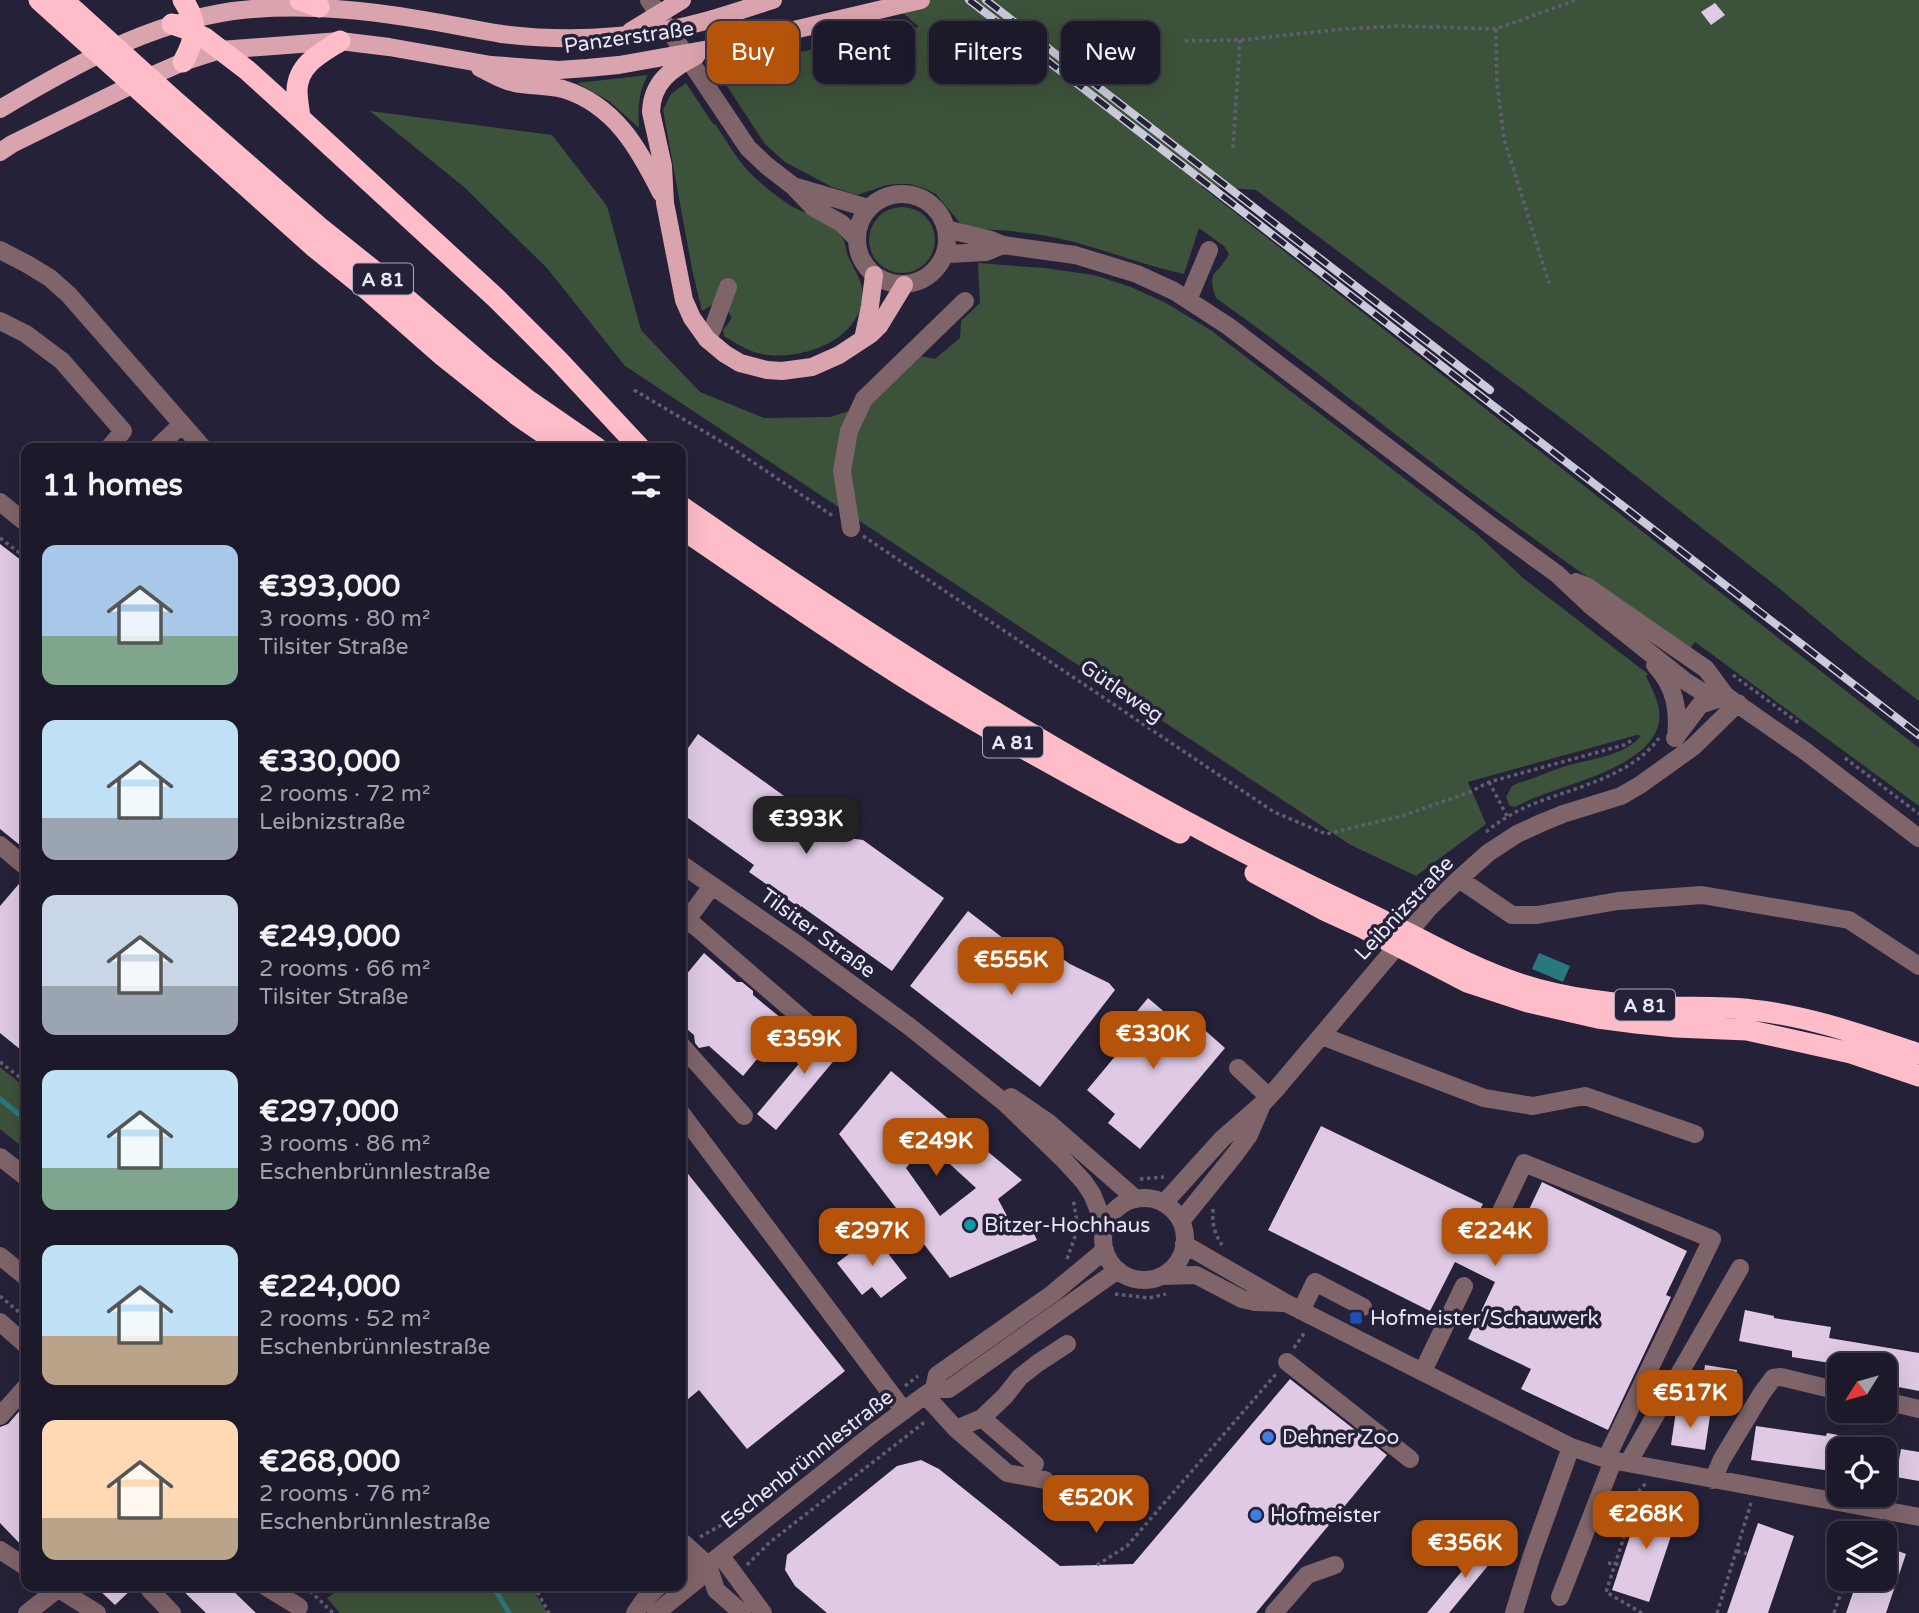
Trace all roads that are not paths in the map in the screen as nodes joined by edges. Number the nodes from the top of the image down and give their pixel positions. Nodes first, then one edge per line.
1 (39, 0) edge
2 (649, 0) edge
3 (682, 0) edge
4 (773, 0) edge
5 (917, 1) edge
6 (310, 4) edge
7 (64, 8) edge
8 (186, 19) edge
9 (799, 29) edge
10 (625, 35) junction
11 (340, 41) junction
12 (707, 49) edge
13 (220, 50) junction
14 (707, 52) edge
15 (461, 60) junction
16 (183, 62) junction
17 (6, 105) edge
18 (169, 107) junction
19 (300, 118) junction
20 (6, 148) edge
21 (793, 186) junction
22 (666, 203) junction
23 (868, 208) junction
24 (946, 229) junction
25 (856, 238) junction
26 (1003, 245) junction
27 (0, 250) edge
28 (1209, 250) dead end
29 (944, 256) junction
30 (874, 275) junction
31 (904, 285) junction
32 (728, 287) dead end
33 (1188, 300) junction
34 (965, 301) dead end
35 (0, 321) edge
36 (707, 339) junction
37 (863, 339) junction
38 (182, 424) junction
39 (112, 443) edge
40 (162, 443) edge
41 (199, 443) edge
42 (558, 443) edge
43 (590, 443) edge
44 (635, 443) edge
45 (686, 495) edge
46 (0, 502) edge
47 (686, 510) edge
48 (21, 519) edge
49 (851, 528) road end
50 (686, 531) edge
51 (731, 541) junction
52 (1557, 574) junction
53 (1627, 634) junction
54 (1732, 700) junction
55 (1676, 737) junction
56 (1655, 775) junction
57 (1919, 838) edge
58 (0, 845) edge
59 (21, 863) edge
60 (0, 864) edge
61 (21, 866) edge
62 (686, 868) edge
63 (1459, 879) junction
64 (712, 886) junction
65 (1366, 920) junction
66 (686, 921) edge
67 (686, 926) edge
68 (1440, 959) junction
69 (1919, 966) edge
70 (1322, 1036) junction
71 (928, 1041) junction
72 (793, 1050) dead end
73 (686, 1051) edge
74 (1919, 1054) edge
75 (1238, 1068) dead end
76 (1919, 1076) edge
77 (1266, 1100) junction
78 (744, 1116) dead end
79 (686, 1120) edge
80 (1695, 1134) dead end
81 (0, 1157) edge
82 (21, 1173) edge
83 (1136, 1199) junction
84 (1164, 1203) junction
85 (1181, 1221) junction
86 (1105, 1226) junction
87 (1493, 1226) dead end
88 (1184, 1244) junction
89 (1105, 1250) junction
90 (0, 1256) edge
91 (1740, 1268) dead end
92 (1118, 1270) junction
93 (21, 1273) edge
94 (1161, 1276) junction
95 (1464, 1286) dead end
96 (1294, 1307) junction
97 (1363, 1307) dead end
98 (0, 1322) edge
99 (21, 1341) edge
100 (1067, 1344) dead end
101 (1287, 1362) road end
102 (1423, 1371) junction
103 (1827, 1388) edge
104 (929, 1392) junction
105 (21, 1393) edge
106 (1897, 1404) edge
107 (1919, 1409) edge
108 (904, 1411) junction
109 (0, 1416) edge
110 (982, 1418) junction
111 (956, 1429) junction
112 (1572, 1447) junction
113 (1410, 1459) dead end
114 (1616, 1461) junction
115 (1035, 1464) dead end
116 (1045, 1480) dead end
117 (1713, 1480) junction
118 (1919, 1517) edge
119 (686, 1545) edge
120 (0, 1550) edge
121 (715, 1561) junction
122 (21, 1564) edge
123 (1335, 1565) dead end
124 (686, 1567) edge
125 (686, 1589) edge
126 (52, 1591) edge
127 (62, 1591) edge
128 (151, 1591) edge
129 (271, 1591) edge
130 (290, 1591) edge
131 (654, 1591) edge
132 (683, 1591) edge
133 (1560, 1597) dead end
134 (302, 1610) edge
135 (27, 1613) edge
136 (97, 1613) edge
137 (172, 1613) edge
138 (635, 1613) edge
139 (656, 1613) edge
140 (742, 1613) edge
141 (763, 1613) edge
142 (1274, 1613) edge
143 (1514, 1613) edge

1 - 7 highway, A 81
2 - 21 street
3 - 10 main road
4 - 10 main road
5 - 9 main road, Panzerstraße
6 - 8 main road
6 - 10 main road
7 - 18 highway, A 81
8 - 13 highway
8 - 16 highway
8 - 17 main road
11 - 13 main road
11 - 15 main road, Panzerstraße
11 - 19 highway
12 - 15 main road, Panzerstraße
13 - 16 main road
13 - 19 highway
14 - 22 main road
15 - 22 main road
16 - 20 main road
18 - 42 highway, A 81
18 - 43 highway, A 81
19 - 44 highway
21 - 23 street
21 - 25 street
22 - 36 main road
23 - 24 street
23 - 25 street
24 - 26 street
24 - 29 street
25 - 30 street
26 - 29 street
26 - 33 street
27 - 38 street
28 - 33 street
29 - 31 street
30 - 31 street
30 - 37 main road
31 - 37 main road
32 - 36 street
33 - 52 street
34 - 49 street
35 - 39 street
36 - 37 main road
38 - 40 street
38 - 41 street
45 - 51 highway
46 - 48 street
47 - 51 highway, A 81
50 - 65 highway, A 81
51 - 65 highway, A 81
52 - 53 street
52 - 54 street
53 - 54 street
53 - 55 street
54 - 55 street, Leibnizstraße
54 - 56 street, Leibnizstraße
54 - 57 street
55 - 56 street, Leibnizstraße
56 - 63 street, Leibnizstraße
58 - 59 street
60 - 61 street
62 - 64 street, Tilsiter Straße
63 - 69 street
63 - 70 street, Leibnizstraße
64 - 66 street
64 - 71 street, Tilsiter Straße
65 - 68 highway, A 81
67 - 72 street
68 - 74 highway, A 81
68 - 76 highway, A 81
70 - 77 street, Leibnizstraße
70 - 80 street
71 - 83 street, Tilsiter Straße
71 - 86 street, Tilsiter Straße
73 - 78 street
75 - 77 street
77 - 84 street, Leibnizstraße
77 - 85 street, Leibnizstraße
79 - 108 street
81 - 82 street
83 - 84 street
83 - 86 street
84 - 85 street
85 - 88 street
86 - 89 street
87 - 114 street
88 - 94 street
88 - 96 street
89 - 92 street
89 - 104 street, Eschenbrünnlestraße
90 - 93 street
91 - 114 street
92 - 94 street
92 - 104 street, Eschenbrünnlestraße
94 - 96 street
95 - 102 street
96 - 97 street
96 - 102 street
98 - 99 street
100 - 110 street
101 - 113 street
102 - 112 street
103 - 117 street
104 - 108 street, Eschenbrünnlestraße
104 - 111 street
105 - 109 street
106 - 107 street
108 - 121 street, Eschenbrünnlestraße
110 - 111 street
110 - 115 street
111 - 116 street
112 - 114 street
112 - 143 street
114 - 117 street
114 - 133 street
117 - 118 street
119 - 121 street
120 - 122 street
121 - 124 street, Eschenbrünnlestraße
121 - 125 street, Eschenbrünnlestraße
121 - 140 street
121 - 141 street
123 - 142 street
126 - 135 street
127 - 136 street
128 - 137 street
129 - 134 street
130 - 134 street
131 - 138 street
132 - 139 street, Eschenbrünnlestraße

